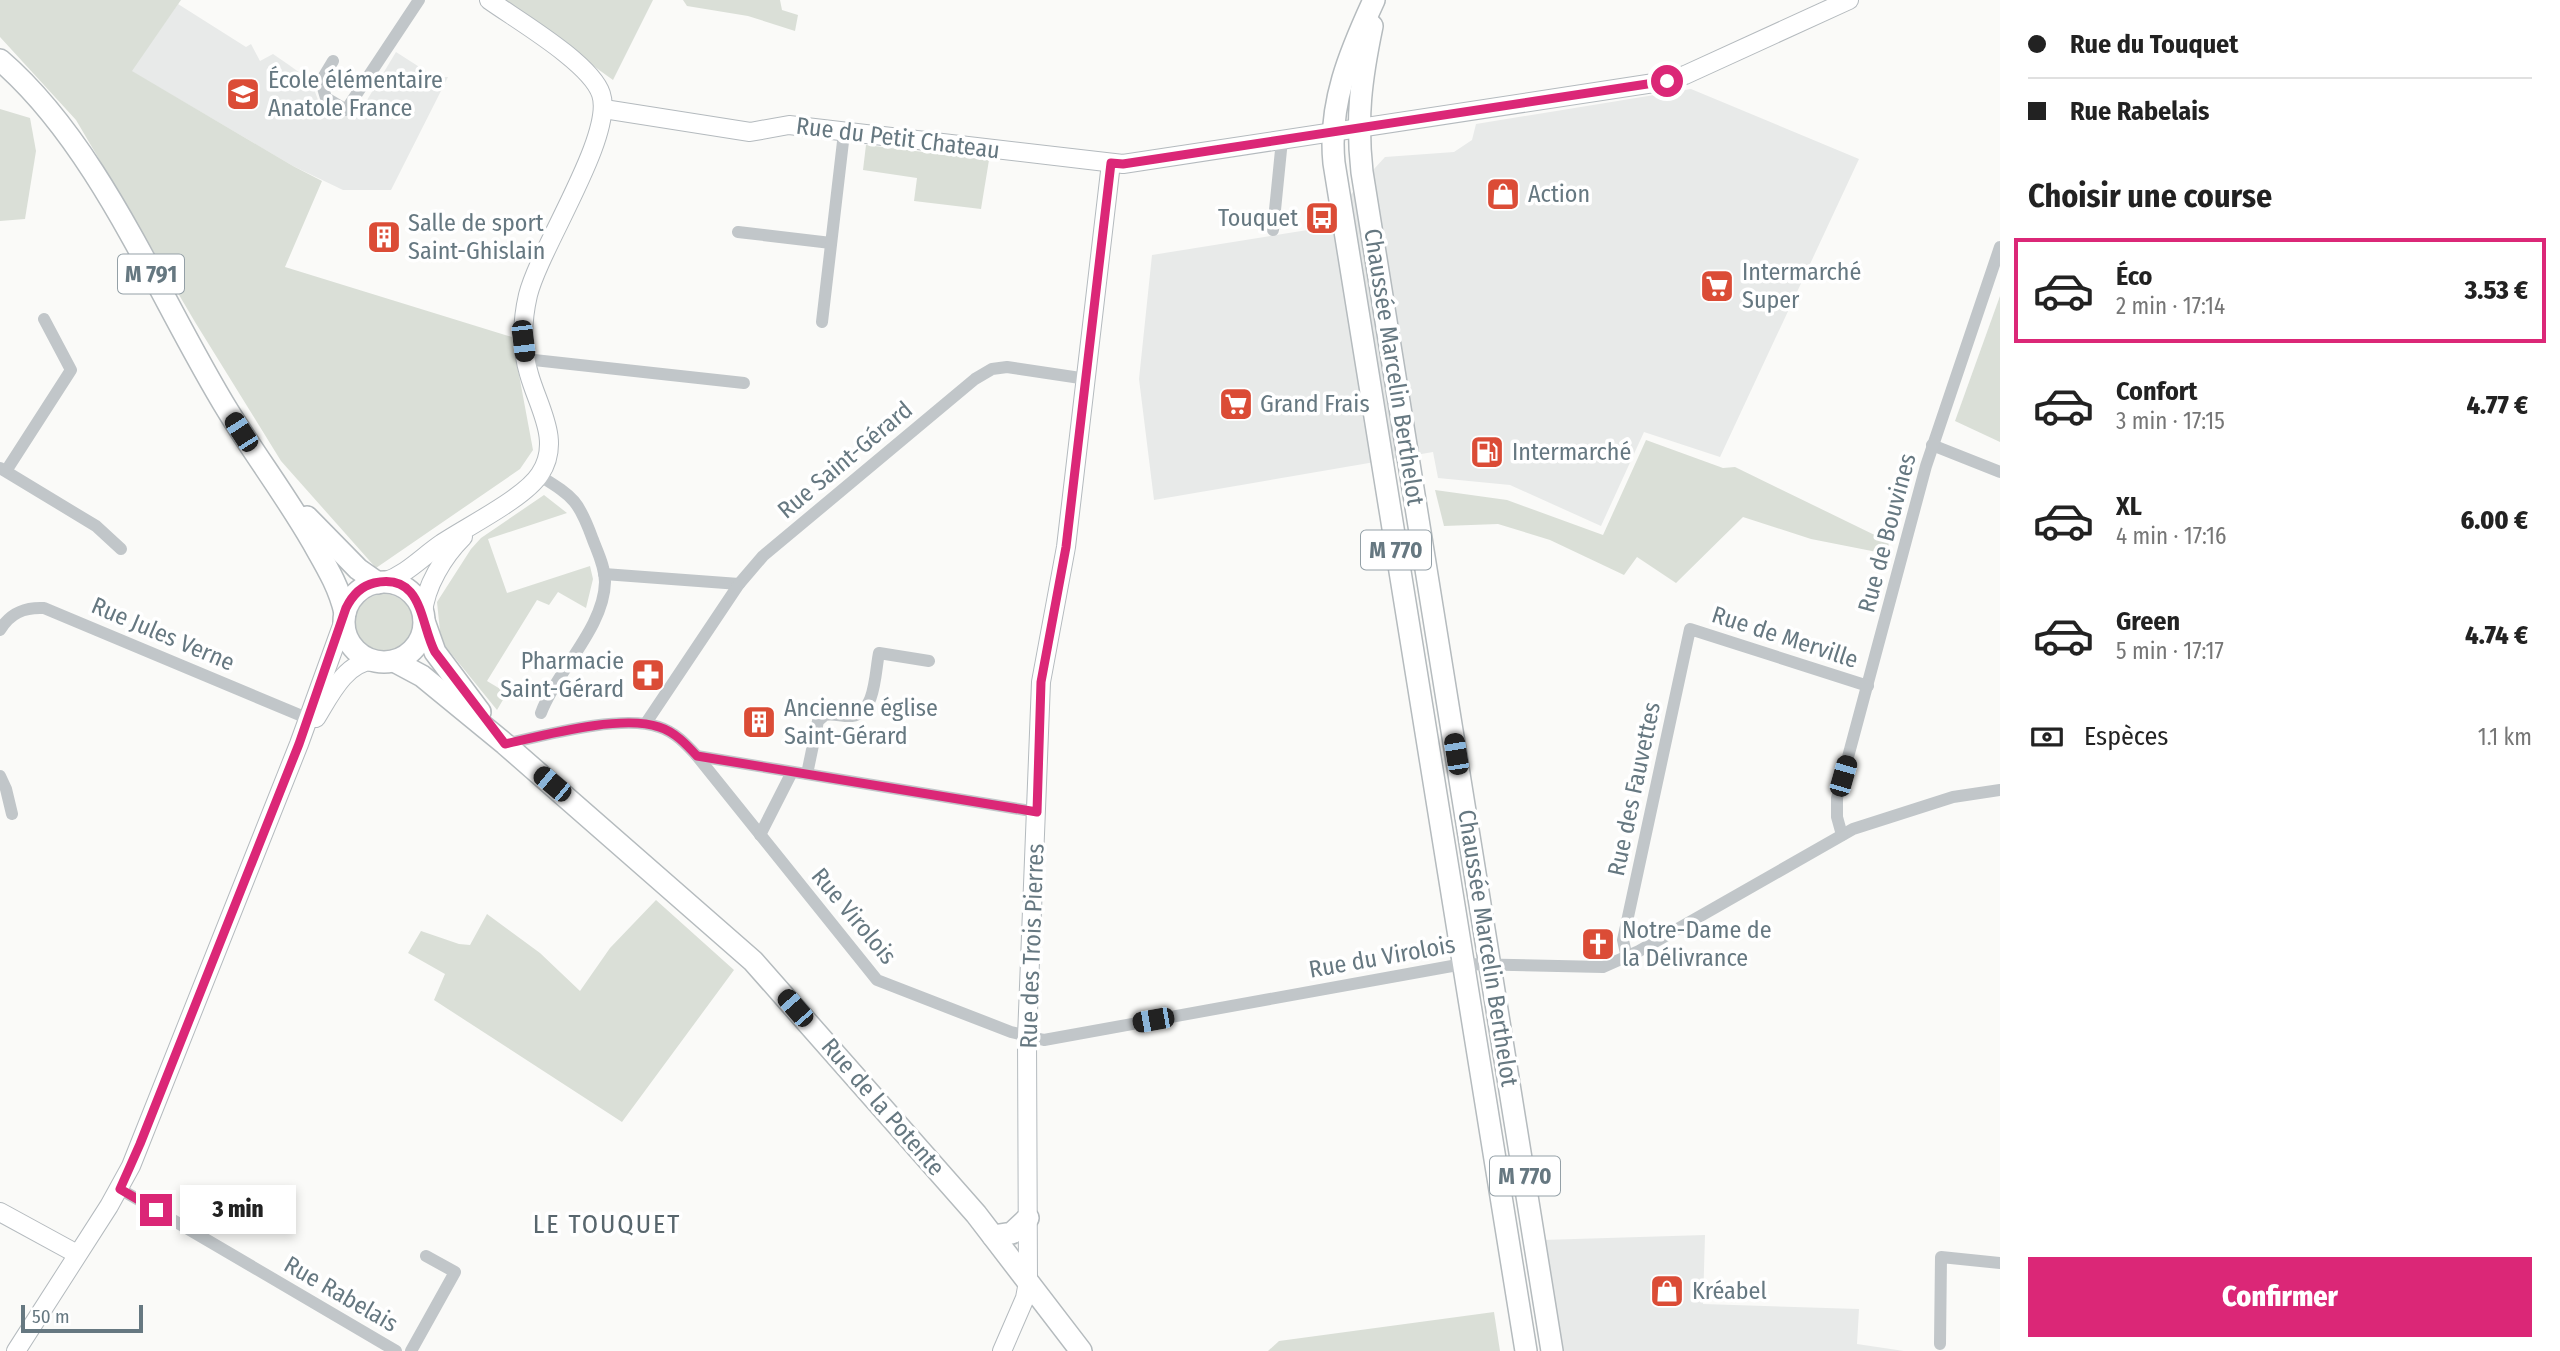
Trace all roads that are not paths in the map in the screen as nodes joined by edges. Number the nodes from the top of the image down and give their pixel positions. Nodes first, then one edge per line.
1 (419, 0) edge
2 (489, 0) edge
3 (1376, 0) edge
4 (1849, 0) edge
5 (0, 60) edge
6 (333, 61) dead end
7 (604, 109) junction
8 (1358, 130) junction
9 (844, 133) junction
10 (1333, 133) junction
11 (1282, 140) junction
12 (1111, 163) junction
13 (1273, 230) dead end
14 (738, 232) dead end
15 (831, 243) junction
16 (2000, 247) edge
17 (44, 319) dead end
18 (822, 321) dead end
19 (526, 359) junction
20 (1087, 379) junction
21 (744, 383) dead end
22 (1933, 445) junction
23 (3, 469) edge
24 (2000, 472) edge
25 (540, 476) junction
26 (287, 498) junction
27 (475, 524) junction
28 (121, 549) dead end
29 (604, 574) junction
30 (381, 582) junction
31 (739, 584) junction
32 (344, 616) junction
33 (424, 617) junction
34 (1690, 629) joint
35 (0, 631) edge
36 (383, 661) junction
37 (929, 661) dead end
38 (1868, 686) junction
39 (541, 713) dead end
40 (311, 719) junction
41 (646, 723) junction
42 (505, 744) junction
43 (697, 756) junction
44 (792, 772) junction
45 (807, 774) junction
46 (0, 776) edge
47 (2000, 790) edge
48 (1037, 812) junction
49 (12, 814) dead end
50 (760, 835) junction
51 (1842, 835) junction
52 (1627, 958) junction
53 (1491, 963) junction
54 (1463, 964) junction
55 (1027, 1037) junction
56 (120, 1189) junction
57 (0, 1212) edge
58 (1028, 1218) junction
59 (993, 1236) junction
60 (77, 1254) junction
61 (426, 1256) dead end
62 (2000, 1263) edge
63 (1028, 1282) junction
64 (1940, 1344) dead end
65 (16, 1351) edge
66 (396, 1351) edge
67 (411, 1351) edge
68 (1002, 1351) edge
69 (1081, 1351) edge
70 (1526, 1351) edge
71 (1552, 1351) edge

1 - 6 street
2 - 7 street
3 - 8 main road, M 770
3 - 10 main road, M 770
4 - 8 street, Rue du Petit Chateau
5 - 26 main road, M 791
7 - 9 street, Rue du Petit Chateau
7 - 19 street
8 - 10 street, Rue du Petit Chateau
8 - 53 main road, Chaussée Marcelin Berthelot / M 770
9 - 12 street, Rue du Petit Chateau
9 - 15 street
10 - 11 street, Rue du Petit Chateau
10 - 54 main road, Chaussée Marcelin Berthelot / M 770
11 - 12 street, Rue du Petit Chateau
11 - 13 street
12 - 20 street, Rue des Trois Pierres
14 - 15 street
15 - 18 street
16 - 22 street, Rue de Bouvines
17 - 23 street
19 - 21 street
19 - 25 street
20 - 31 street, Rue Saint-Gérard
20 - 48 street, Rue des Trois Pierres
22 - 24 street
22 - 38 street, Rue de Bouvines
23 - 28 street
25 - 27 street
25 - 29 street
26 - 30 main road, M 791
26 - 32 main road, M 791
27 - 30 street
27 - 33 street
29 - 31 street
29 - 39 street
30 - 32 main road
30 - 33 main road
31 - 41 street, Rue Saint-Gérard
32 - 36 main road
32 - 40 street
33 - 36 main road
33 - 42 main road, Rue de la Potente
34 - 38 street, Rue de Merville
34 - 52 street, Rue des Fauvettes
35 - 40 street, Rue Jules Verne
36 - 40 street
36 - 42 main road, Rue de la Potente
37 - 45 street
38 - 51 street, Rue de Bouvines
40 - 56 street
41 - 42 street
41 - 43 street, Rue Virolois
42 - 59 main road, Rue de la Potente
43 - 44 street
43 - 50 street, Rue Virolois
44 - 45 street
44 - 50 street
45 - 48 street
46 - 49 street
47 - 51 street, Rue du Virolois
48 - 55 street, Rue des Trois Pierres
50 - 55 street, Rue Virolois
51 - 52 street, Rue du Virolois
52 - 53 street, Rue du Virolois
53 - 54 street, Rue du Virolois
53 - 71 main road, Chaussée Marcelin Berthelot / M 770
54 - 55 street, Rue du Virolois
54 - 70 main road, Chaussée Marcelin Berthelot / M 770
55 - 58 street, Rue des Trois Pierres
56 - 60 street
56 - 66 street, Rue Rabelais
57 - 60 street
58 - 59 main road
58 - 63 street, Rue des Trois Pierres
59 - 63 main road, Rue de la Potente
60 - 65 street
61 - 67 street
62 - 64 street
63 - 68 street, Rue des Trois Pierres
63 - 69 main road, Rue de la Potente

